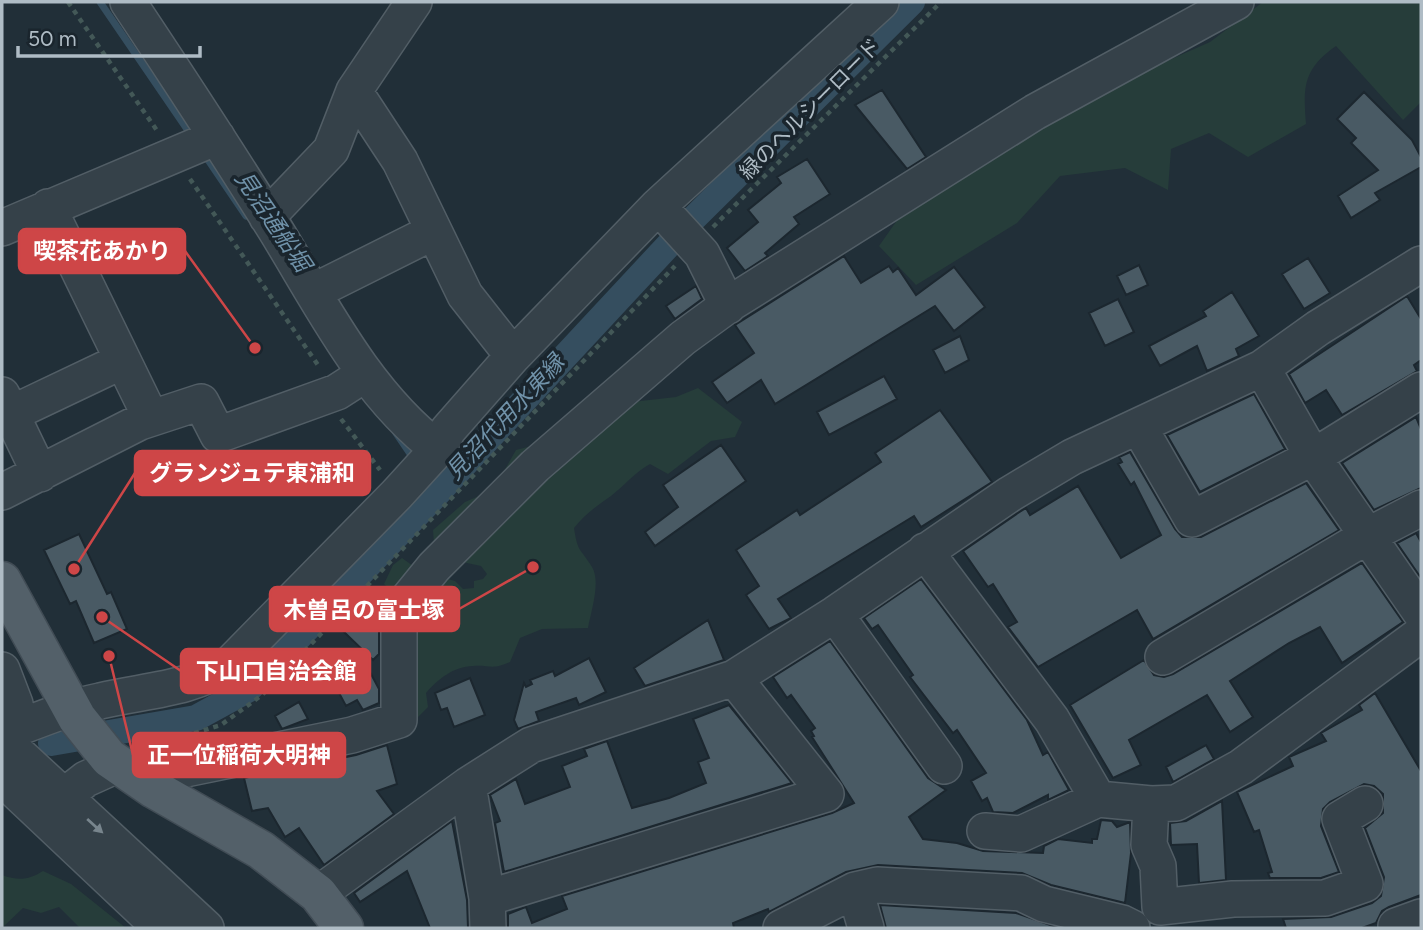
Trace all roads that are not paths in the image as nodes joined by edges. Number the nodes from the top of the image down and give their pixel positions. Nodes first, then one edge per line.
1 (128, 2) edge
2 (414, 2) edge
3 (881, 2) edge
4 (1236, 2) edge
5 (354, 92) junction
6 (217, 137) junction
7 (48, 207) junction
8 (267, 217) junction
9 (2, 228) edge
10 (682, 231) junction
11 (433, 232) junction
12 (1416, 280) edge
13 (313, 292) junction
14 (728, 306) junction
15 (513, 356) junction
16 (122, 361) junction
17 (1262, 368) junction
18 (342, 387) junction
19 (1421, 390) edge
20 (5, 409) edge
21 (151, 418) junction
22 (1139, 427) junction
23 (438, 449) junction
24 (1313, 457) junction
25 (40, 474) junction
26 (2, 492) edge
27 (1421, 508) edge
28 (1369, 535) junction
29 (925, 551) junction
30 (2, 581) edge
31 (1421, 613) edge
32 (835, 614) junction
33 (1421, 634) edge
34 (1163, 657) dead end
35 (2, 670) edge
36 (734, 678) junction
37 (75, 713) junction
38 (7, 733) edge
39 (113, 762) junction
40 (944, 766) dead end
41 (468, 785) junction
42 (154, 789) junction
43 (7, 792) edge
44 (63, 797) junction
45 (1098, 799) junction
46 (1151, 804) junction
47 (1365, 804) dead end
48 (985, 831) dead end
49 (1149, 845) junction
50 (855, 890) junction
51 (318, 894) junction
52 (487, 913) edge
53 (161, 928) edge
54 (206, 928) edge
55 (344, 928) edge
56 (781, 928) edge
57 (866, 928) edge
58 (1132, 928) edge
59 (1141, 928) edge

1 - 6 street
2 - 5 street
3 - 10 street
4 - 14 street
5 - 8 street
5 - 11 street
6 - 7 street
6 - 8 street
7 - 9 street
7 - 16 street
8 - 13 street
10 - 14 street
10 - 15 street
11 - 13 street
11 - 15 street
12 - 17 street
13 - 18 street
14 - 42 street
15 - 23 street
16 - 20 street
16 - 21 street
17 - 22 street
17 - 24 street
18 - 21 street
18 - 23 street
19 - 24 street
20 - 25 street
21 - 25 street
22 - 24 street
22 - 29 street
23 - 37 street
24 - 28 street
25 - 26 street
27 - 28 street
28 - 31 street
28 - 34 street
29 - 32 street
29 - 45 street
30 - 37 main road
32 - 36 street
32 - 40 street
33 - 46 street
35 - 38 street
36 - 41 street
36 - 52 street
37 - 38 street
37 - 39 main road
38 - 44 street
39 - 42 main road
39 - 44 street
41 - 51 street
41 - 52 street
42 - 51 main road
43 - 53 street
44 -> 54 street
45 - 46 street
45 - 48 street
46 - 49 street
47 - 49 street
49 - 59 street
50 - 56 street
50 - 57 street
50 - 58 street
51 - 55 main road

